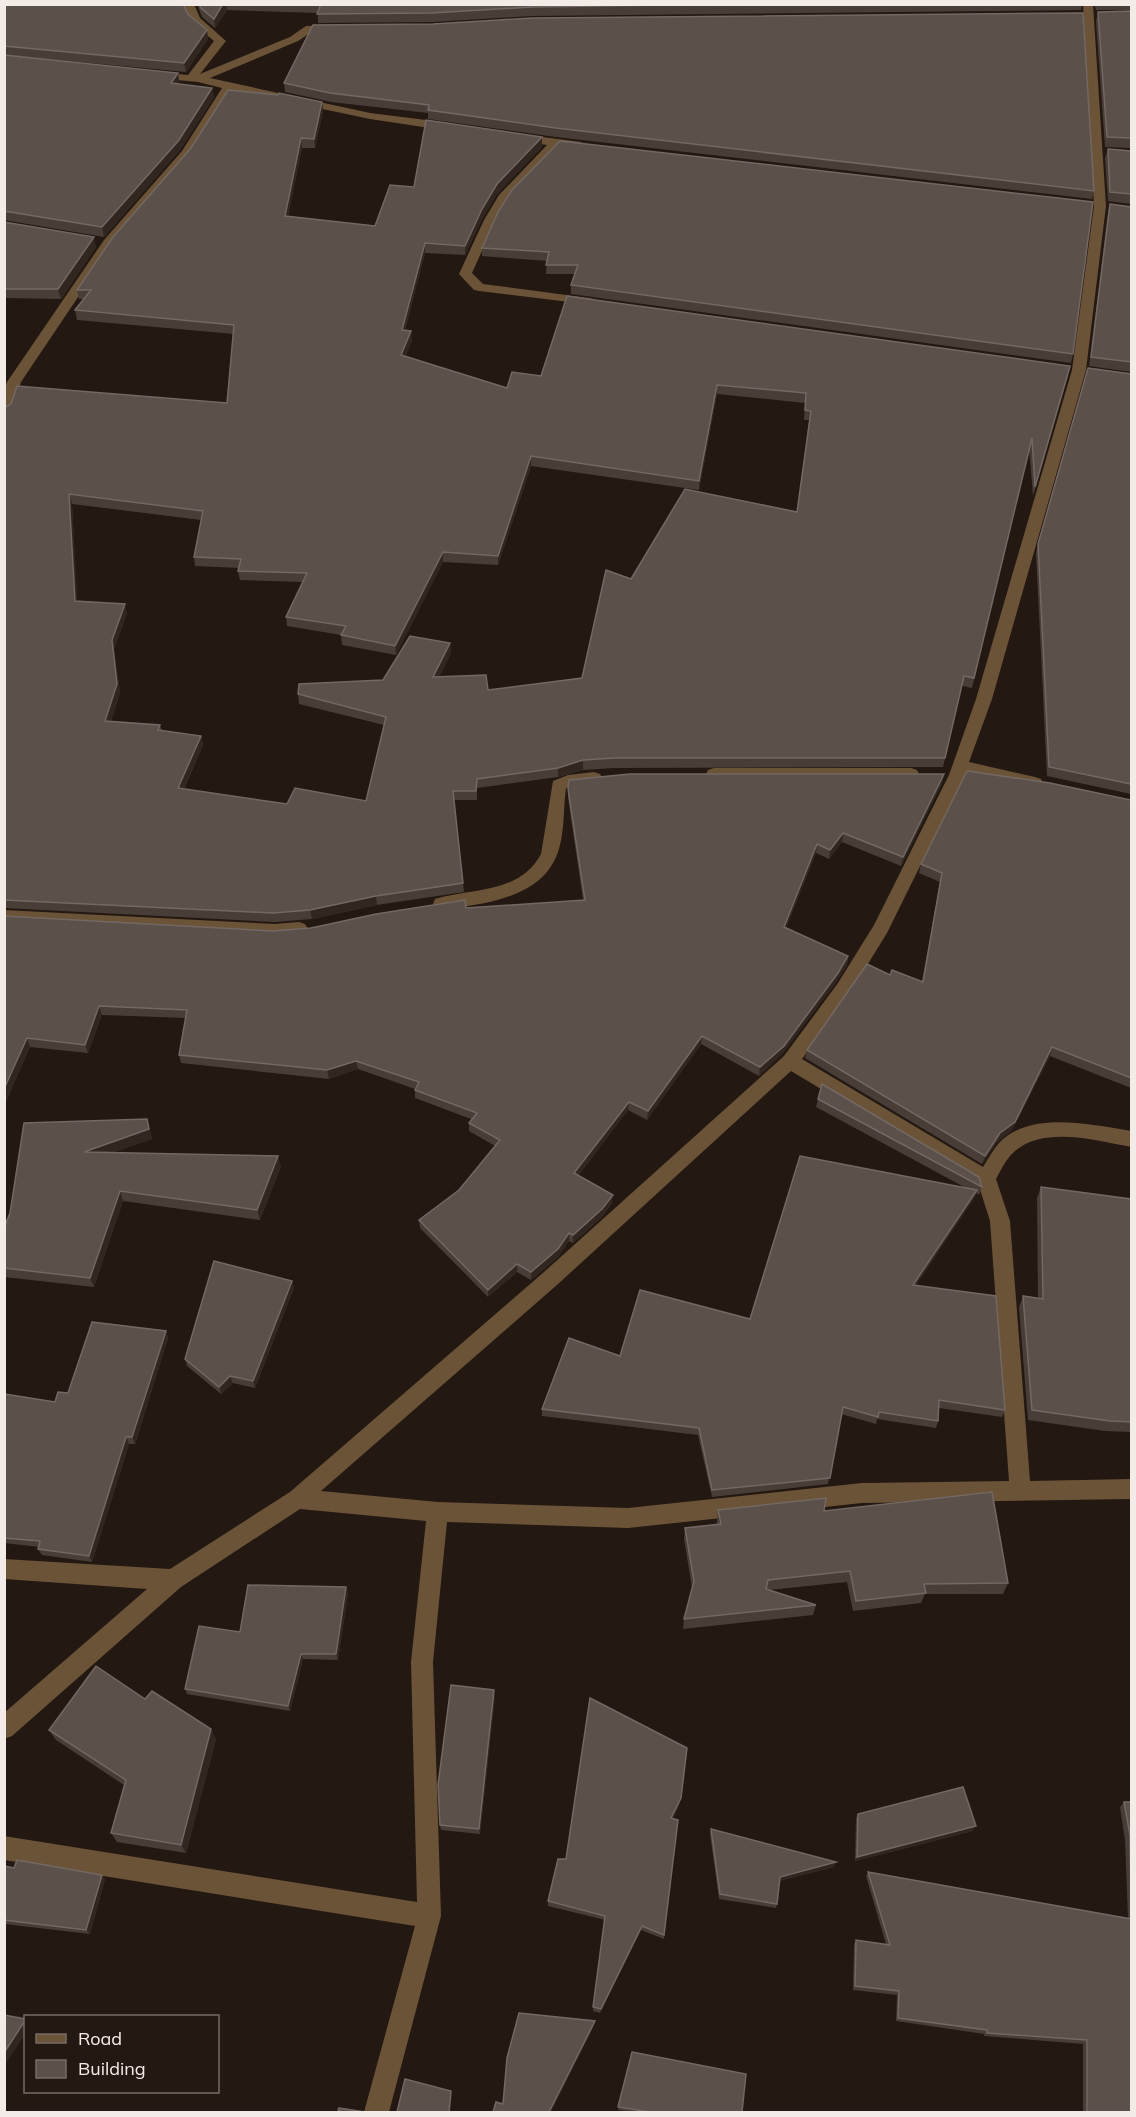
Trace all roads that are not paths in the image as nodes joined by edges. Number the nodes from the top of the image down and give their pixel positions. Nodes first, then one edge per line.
1 (188, 4) edge
2 (1088, 12) edge
3 (351, 27) edge
4 (144, 74) edge
5 (194, 79) junction
6 (228, 87) junction
7 (463, 129) edge
8 (510, 136) edge
9 (556, 143) junction
10 (592, 147) edge
11 (608, 305) edge
12 (9, 381) edge
13 (4, 413) edge
14 (959, 770) junction
15 (700, 775) edge
16 (608, 777) edge
17 (1053, 786) edge
18 (423, 907) edge
19 (4, 916) edge
20 (312, 928) edge
21 (790, 1061) junction
22 (1131, 1139) edge
23 (986, 1178) junction
24 (1131, 1489) edge
25 (1020, 1491) junction
26 (297, 1499) junction
27 (438, 1512) junction
28 (4, 1569) edge
29 (173, 1580) junction
30 (4, 1728) edge
31 (4, 1848) edge
32 (429, 1916) junction
33 (376, 2112) edge

1 - 5 street
2 - 14 street
3 - 5 street
4 - 5 street
5 - 6 street
6 - 7 street
6 - 12 street
8 - 9 street
9 - 10 street
9 - 11 street
12 - 13 street
14 - 15 street
14 - 17 street
14 - 21 street
16 - 18 street
19 - 20 street
21 - 23 street
21 - 26 street
22 - 23 street
23 - 25 street
24 - 25 street
25 - 27 street
26 - 27 street
26 - 29 street
27 - 32 street
28 - 29 street
29 - 30 street
31 - 32 street
32 - 33 street

